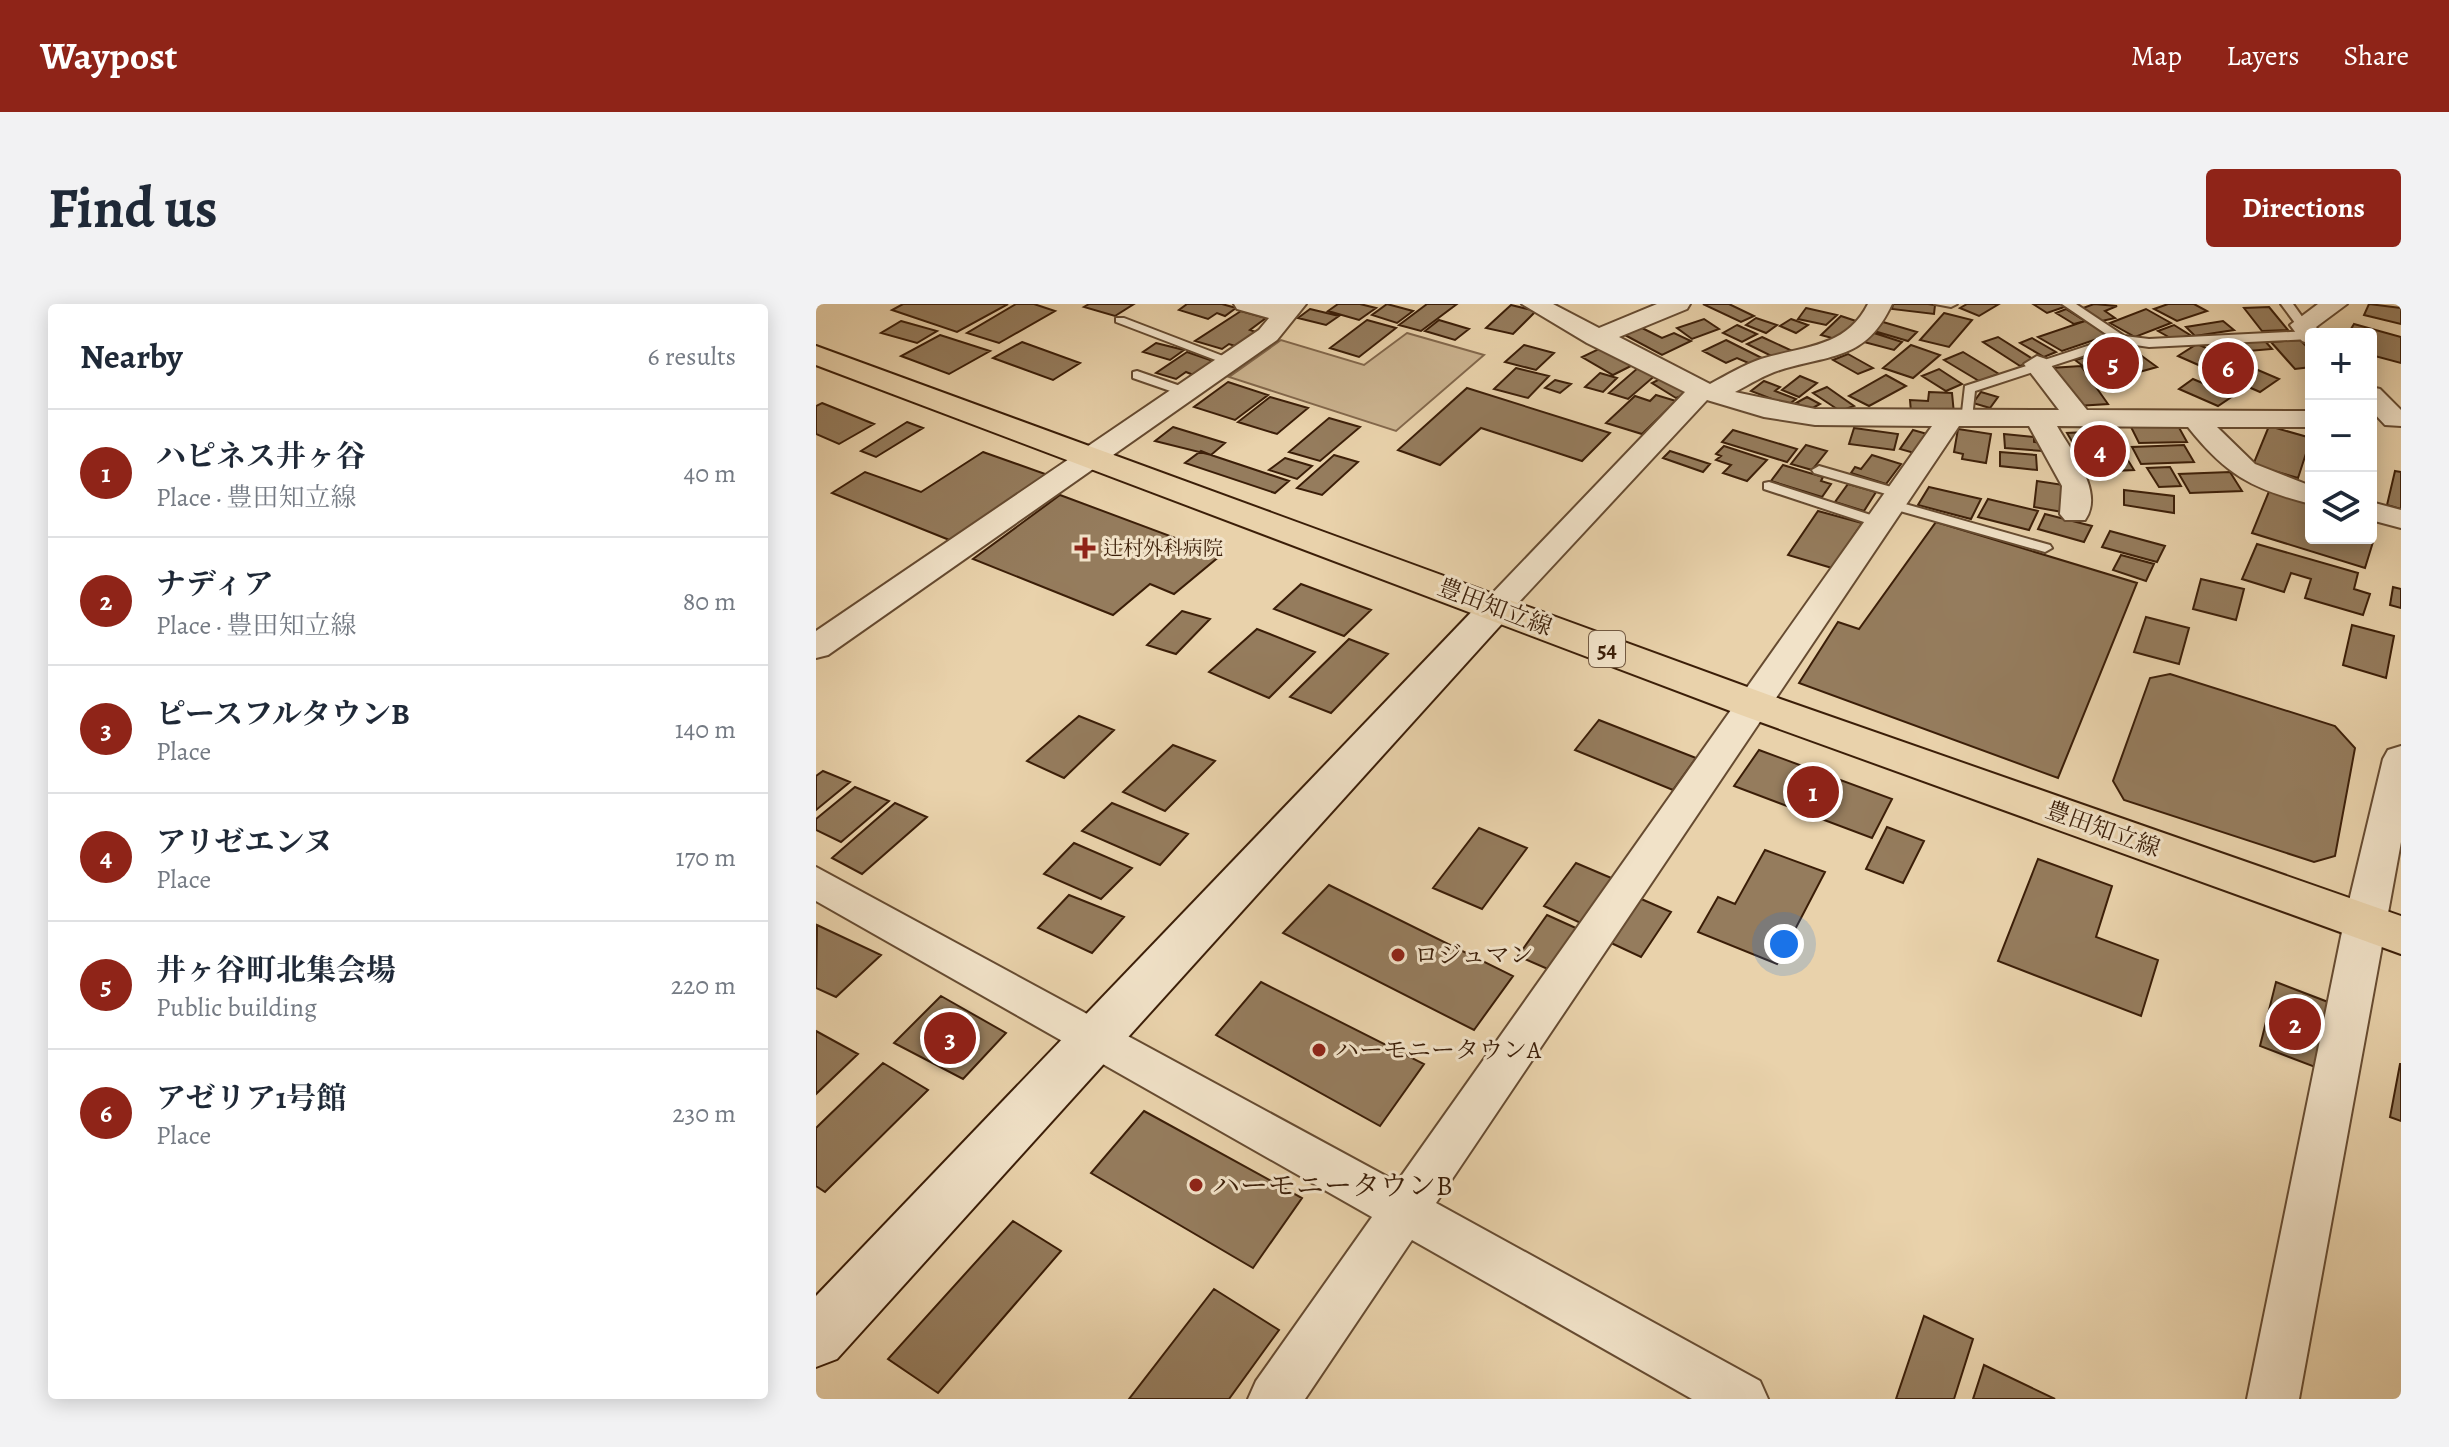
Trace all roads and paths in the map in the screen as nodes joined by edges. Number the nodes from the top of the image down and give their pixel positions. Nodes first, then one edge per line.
1 (1246, 304) edge
2 (1534, 304) edge
3 (1678, 304) edge
4 (1880, 304) edge
5 (1941, 304) edge
6 (1951, 304) edge
7 (2090, 304) edge
8 (2287, 304) edge
9 (2335, 304) edge
10 (2072, 307) edge
11 (1289, 310) edge
12 (1120, 320) dead end
13 (2305, 328) edge
14 (2312, 328) edge
15 (2305, 332) edge
16 (1596, 338) junction
17 (2121, 339) junction
18 (816, 355) edge
19 (1230, 361) junction
20 (2037, 364) junction
21 (1137, 375) dead end
22 (1182, 391) junction
23 (1708, 391) junction
24 (2375, 400) edge
25 (1959, 418) junction
26 (2039, 419) junction
27 (2080, 419) junction
28 (2196, 419) junction
29 (2305, 419) edge
30 (2389, 419) edge
31 (1089, 457) junction
32 (1819, 470) dead end
33 (1769, 486) dead end
34 (2305, 494) edge
35 (1890, 506) junction
36 (2377, 513) edge
37 (2075, 514) dead end
38 (2401, 519) edge
39 (2045, 548) dead end
40 (1495, 609) junction
41 (816, 647) edge
42 (1755, 705) junction
43 (2401, 759) edge
44 (816, 882) edge
45 (2383, 928) edge
46 (1095, 1039) junction
47 (1403, 1211) junction
48 (816, 1338) edge
49 (1274, 1399) edge
50 (1742, 1399) edge
51 (2273, 1399) edge

1 - 11 street
2 - 16 street
3 - 16 street
4 - 23 street
5 - 6 lane
7 - 10 lane
8 - 13 lane
9 - 14 street
10 - 17 lane
11 - 19 street
12 - 19 lane
15 - 17 lane
16 - 23 street
17 - 20 lane
18 - 31 main road, 豊田知立線 / 54
19 - 22 street
20 - 25 lane
20 - 27 street
21 - 22 lane
22 - 31 street
23 - 25 street
23 - 40 street
24 - 30 street
25 - 26 street
25 - 35 street
26 - 27 street
26 - 37 street
27 - 28 street
28 - 29 street
28 - 34 street
31 - 40 main road, 豊田知立線 / 54
31 - 41 street
32 - 35 lane
33 - 35 lane
35 - 39 lane
35 - 42 street
36 - 38 street
40 - 42 main road, 豊田知立線 / 54
40 - 46 street
42 - 45 main road, 豊田知立線 / 54
42 - 47 street
43 - 45 street
44 - 46 street
45 - 51 street
46 - 47 street
46 - 48 street
47 - 49 street
47 - 50 street

